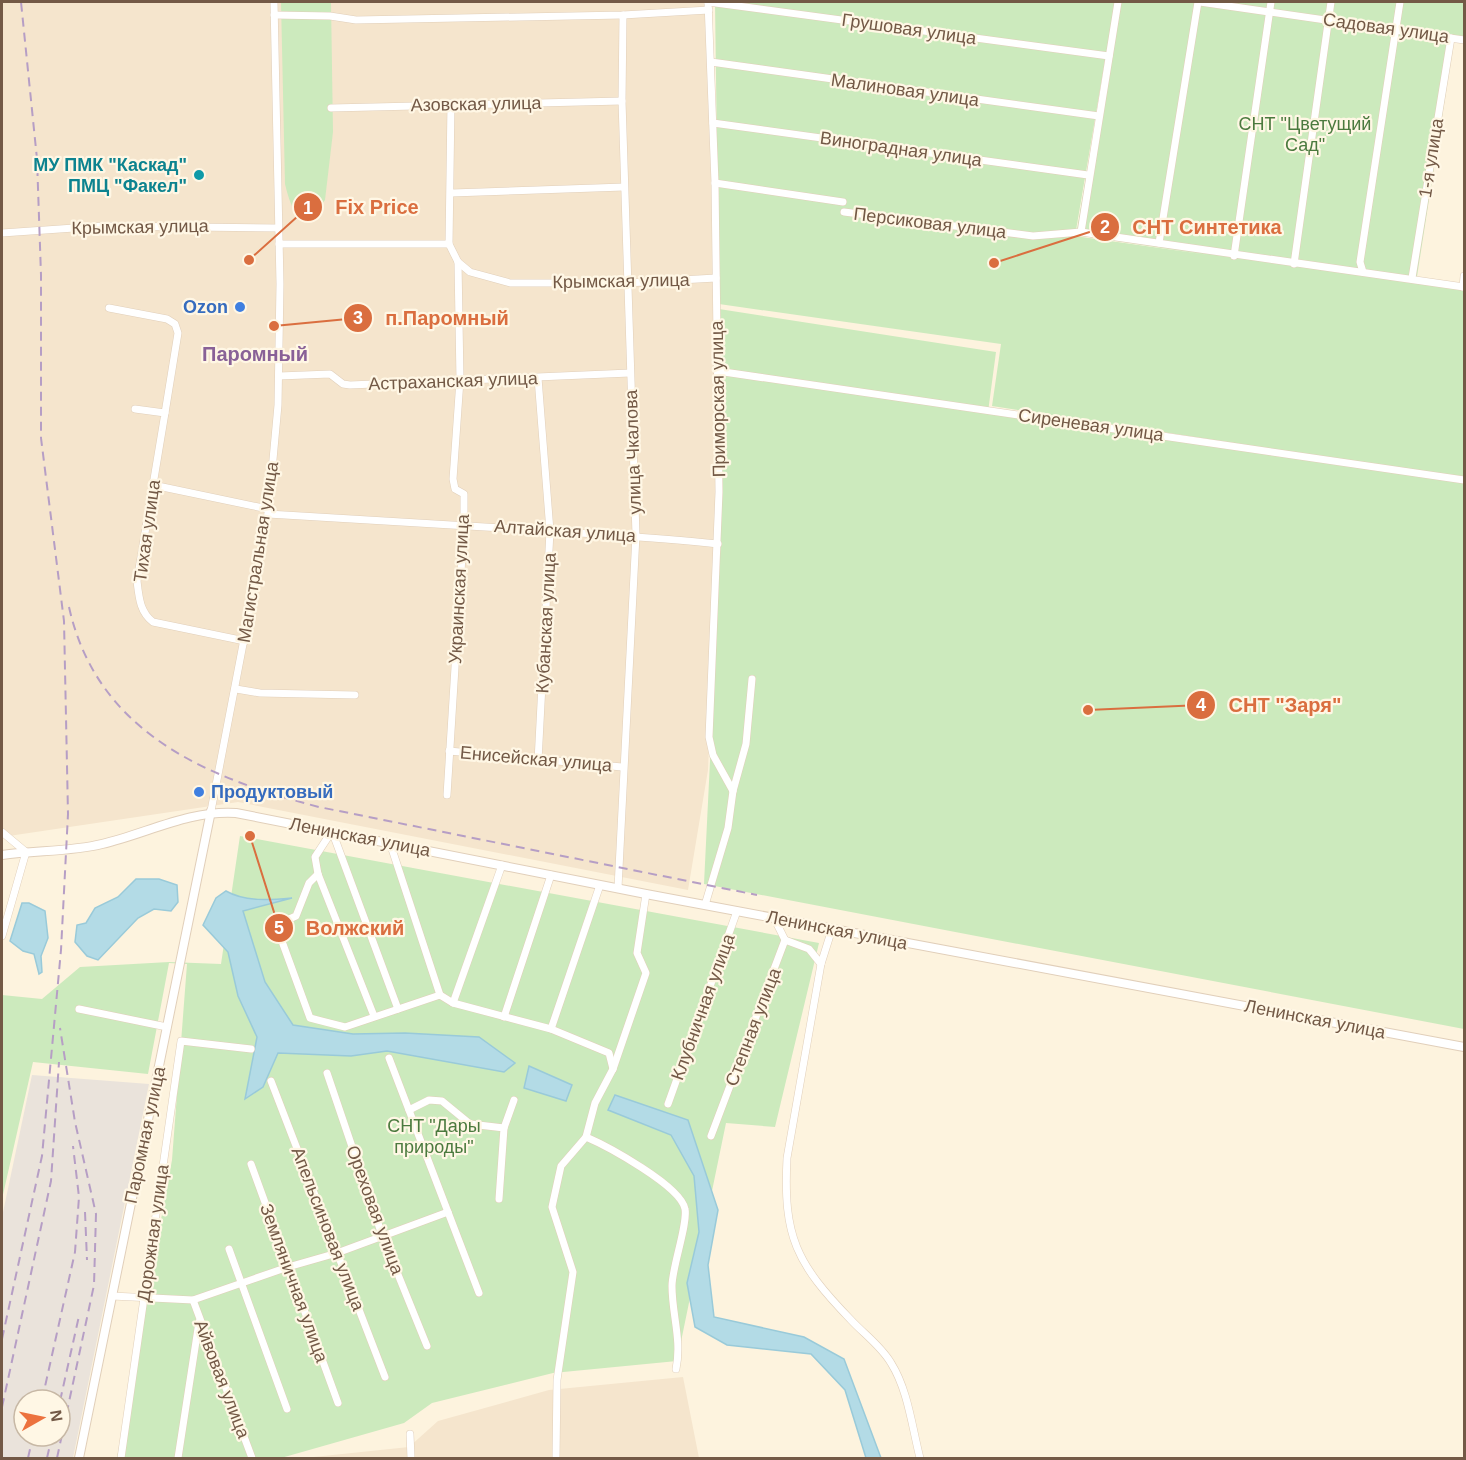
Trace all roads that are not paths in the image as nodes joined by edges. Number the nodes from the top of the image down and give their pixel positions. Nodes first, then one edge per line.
1 (274, 2) edge
2 (1118, 2) edge
3 (1199, 2) edge
4 (1271, 2) edge
5 (1331, 2) edge
6 (1400, 2) edge
7 (708, 4) edge
8 (1270, 11) junction
9 (274, 15) junction
10 (624, 15) junction
11 (1329, 20) junction
12 (1397, 30) junction
13 (1451, 38) junction
14 (1464, 40) edge
15 (1109, 56) junction
16 (711, 62) junction
17 (622, 101) junction
18 (451, 103) junction
19 (331, 108) dead end
20 (1099, 116) junction
21 (713, 123) junction
22 (1088, 175) junction
23 (715, 183) junction
24 (624, 187) junction
25 (452, 193) junction
26 (843, 202) dead end
27 (844, 212) dead end
28 (278, 228) junction
29 (1081, 232) junction
30 (2, 233) edge
31 (1159, 243) junction
32 (279, 244) junction
33 (449, 244) junction
34 (1234, 256) junction
35 (458, 262) junction
36 (1294, 264) junction
37 (1363, 272) junction
38 (1464, 276) edge
39 (716, 278) junction
40 (1412, 278) junction
41 (627, 283) junction
42 (1464, 287) edge
43 (109, 308) dead end
44 (717, 371) junction
45 (630, 373) junction
46 (279, 376) junction
47 (538, 378) junction
48 (460, 380) junction
49 (135, 409) dead end
50 (165, 413) junction
51 (1464, 480) edge
52 (153, 485) junction
53 (268, 511) junction
54 (464, 524) junction
55 (550, 531) junction
56 (636, 535) junction
57 (718, 544) junction
58 (245, 641) junction
59 (752, 679) dead end
60 (236, 688) junction
61 (355, 695) dead end
62 (449, 751) junction
63 (538, 761) junction
64 (622, 767) junction
65 (733, 791) junction
66 (447, 795) dead end
67 (211, 811) junction
68 (332, 831) junction
69 (2, 832) edge
70 (390, 843) junction
71 (26, 852) junction
72 (2, 855) edge
73 (502, 865) junction
74 (318, 874) junction
75 (551, 875) junction
76 (600, 885) junction
77 (618, 888) junction
78 (646, 894) junction
79 (705, 905) junction
80 (737, 911) junction
81 (774, 918) junction
82 (832, 929) junction
83 (2, 936) edge
84 (785, 940) junction
85 (821, 964) junction
86 (440, 995) junction
87 (453, 1003) junction
88 (79, 1009) dead end
89 (398, 1009) junction
90 (374, 1016) junction
91 (504, 1017) junction
92 (167, 1027) junction
93 (550, 1029) junction
94 (1464, 1047) edge
95 (251, 1049) dead end
96 (389, 1058) dead end
97 (613, 1069) junction
98 (327, 1073) dead end
99 (271, 1081) dead end
100 (514, 1100) dead end
101 (668, 1104) dead end
102 (409, 1110) junction
103 (504, 1128) junction
104 (711, 1136) dead end
105 (586, 1137) junction
106 (251, 1164) dead end
107 (499, 1199) dead end
108 (448, 1212) junction
109 (382, 1235) junction
110 (229, 1249) dead end
111 (337, 1253) junction
112 (288, 1267) junction
113 (242, 1284) junction
114 (479, 1293) dead end
115 (112, 1296) junction
116 (144, 1297) junction
117 (193, 1300) junction
118 (200, 1319) junction
119 (427, 1346) dead end
120 (676, 1369) dead end
121 (386, 1377) dead end
122 (338, 1403) dead end
123 (287, 1409) dead end
124 (410, 1434) dead end
125 (79, 1458) edge
126 (121, 1458) edge
127 (178, 1458) edge
128 (252, 1458) edge
129 (411, 1458) edge
130 (556, 1458) edge
131 (920, 1458) edge

1 - 9 street, Магистральная улица
2 - 15 street
3 - 8 street, Садовая улица
3 - 31 street
4 - 8 street
5 - 11 street
6 - 12 street
7 - 10 street, Грушовая улица
7 - 15 street, Грушовая улица
7 - 16 street, Приморская улица
8 - 11 street, Садовая улица
8 - 34 street
9 - 10 street, Грушовая улица
9 - 28 street, Магистральная улица
10 - 17 street, улица Чкалова
11 - 12 street, Садовая улица
11 - 36 street
12 - 13 street, Садовая улица
12 - 37 street
13 - 14 street, Садовая улица
13 - 40 street, 1-я улица
15 - 20 street
16 - 20 street, Малиновая улица
16 - 21 street, Приморская улица
17 - 18 street, Азовская улица
17 - 24 street, улица Чкалова
18 - 19 street, Азовская улица
18 - 25 street, Украинская улица
20 - 22 street
21 - 22 street, Виноградная улица
21 - 23 street, Приморская улица
22 - 29 street
23 - 26 street, Персиковая улица
23 - 39 street, Приморская улица
24 - 25 street
24 - 41 street, улица Чкалова
25 - 33 street, Украинская улица
27 - 29 street, Персиковая улица
28 - 30 street, Крымская улица
28 - 32 street, Магистральная улица
29 - 31 street, Персиковая улица
31 - 34 street, Персиковая улица
32 - 33 street
32 - 46 street, Магистральная улица
33 - 35 street, Украинская улица
34 - 36 street, Персиковая улица
35 - 41 street, Крымская улица
35 - 48 street, Украинская улица
36 - 37 street, Персиковая улица
37 - 40 street, Персиковая улица
38 - 42 street
39 - 41 street, Крымская улица
39 - 44 street, Приморская улица
40 - 42 street, Персиковая улица
41 - 45 street, улица Чкалова
43 - 50 street, Тихая улица
44 - 51 street, Сиреневая улица
44 - 57 street, Приморская улица
45 - 47 street, Астраханская улица
45 - 56 street, улица Чкалова
46 - 48 street, Астраханская улица
46 - 53 street, Магистральная улица
47 - 48 street, Астраханская улица
47 - 55 street, Кубанская улица
48 - 54 street, Украинская улица
49 - 50 street
50 - 52 street, Тихая улица
52 - 53 street, Алтайская улица
52 - 58 street, Тихая улица
53 - 54 street, Алтайская улица
53 - 58 street, Магистральная улица
54 - 55 street, Алтайская улица
54 - 62 street, Украинская улица
55 - 56 street, Алтайская улица
55 - 63 street, Кубанская улица
56 - 57 street, Алтайская улица
56 - 64 street, улица Чкалова
57 - 65 street, Приморская улица
58 - 60 street, Магистральная улица
59 - 65 street
60 - 61 street
60 - 67 street, Магистральная улица
62 - 63 street, Енисейская улица
62 - 66 street, Украинская улица
63 - 64 street, Енисейская улица
64 - 77 street, улица Чкалова
65 - 79 street
67 - 68 street, Ленинская улица
67 - 71 street
67 - 92 street, Паромная улица
68 - 70 street, Ленинская улица
68 - 74 street
68 - 89 street
69 - 71 street
70 - 73 street, Ленинская улица
70 - 86 street
71 - 72 street
71 - 83 street
73 - 75 street, Ленинская улица
73 - 87 street
74 - 90 street
74 - 90 street
75 - 76 street, Ленинская улица
75 - 91 street
76 - 77 street, Ленинская улица
76 - 93 street
77 - 78 street, Ленинская улица
78 - 79 street, Ленинская улица
78 - 97 street
79 - 80 street, Ленинская улица
80 - 81 street, Ленинская улица
80 - 101 street, Клубничная улица
81 - 82 street, Ленинская улица
81 - 84 street
82 - 85 street
82 - 94 street, Ленинская улица
84 - 85 street
84 - 104 street, Степная улица
85 - 131 street
86 - 87 street
86 - 89 street
87 - 91 street
88 - 92 street
89 - 90 street
91 - 93 street
92 - 115 street, Паромная улица
93 - 97 street
95 - 116 street, Дорожная улица
96 - 102 street
97 - 105 street
98 - 109 street, Ореховая улица
99 - 111 street, Апельсиновая улица
100 - 103 street
102 - 103 street
102 - 108 street
103 - 107 street
105 - 120 street
105 - 130 street
106 - 112 street, Земляничная улица
108 - 109 street
108 - 114 street
109 - 111 street
109 - 119 street, Ореховая улица
110 - 113 street
111 - 112 street
111 - 121 street, Апельсиновая улица
112 - 113 street
112 - 122 street, Земляничная улица
113 - 117 street
113 - 123 street
115 - 116 street
115 - 125 street, Паромная улица
116 - 117 street
116 - 126 street, Дорожная улица
117 - 118 street, Айвовая улица
118 - 127 street
118 - 128 street, Айвовая улица
124 - 129 street

